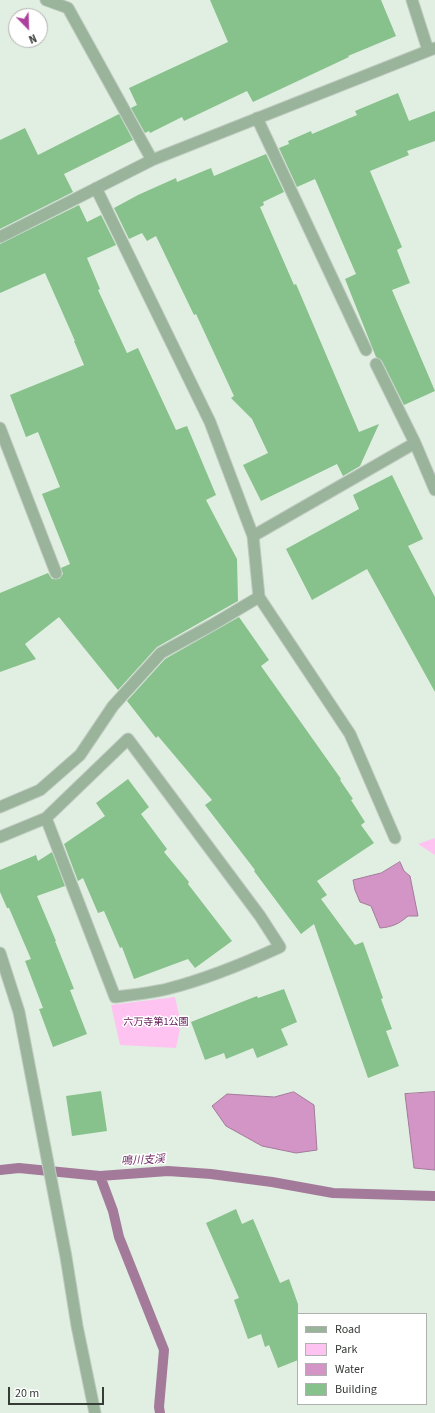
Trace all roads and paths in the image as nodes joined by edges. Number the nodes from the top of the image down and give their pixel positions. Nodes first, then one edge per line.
1 (46, 0) edge
2 (412, 0) edge
3 (432, 49) edge
4 (257, 118) junction
5 (152, 160) junction
6 (96, 188) junction
7 (0, 237) edge
8 (366, 350) dead end
9 (376, 364) dead end
10 (0, 428) edge
11 (415, 443) junction
12 (435, 490) edge
13 (253, 536) junction
14 (56, 573) dead end
15 (259, 597) junction
16 (0, 807) edge
17 (46, 818) junction
18 (0, 837) edge
19 (395, 838) dead end
20 (0, 953) edge
21 (95, 1413) edge

1 - 5 street
2 - 3 street
3 - 4 street
4 - 5 street
4 - 8 street
5 - 6 street
6 - 7 street
6 - 13 street
9 - 11 street
10 - 14 street
11 - 12 street
11 - 13 street
13 - 15 street
15 - 16 street
15 - 19 street
17 - 17 street
17 - 18 street
20 - 21 street

